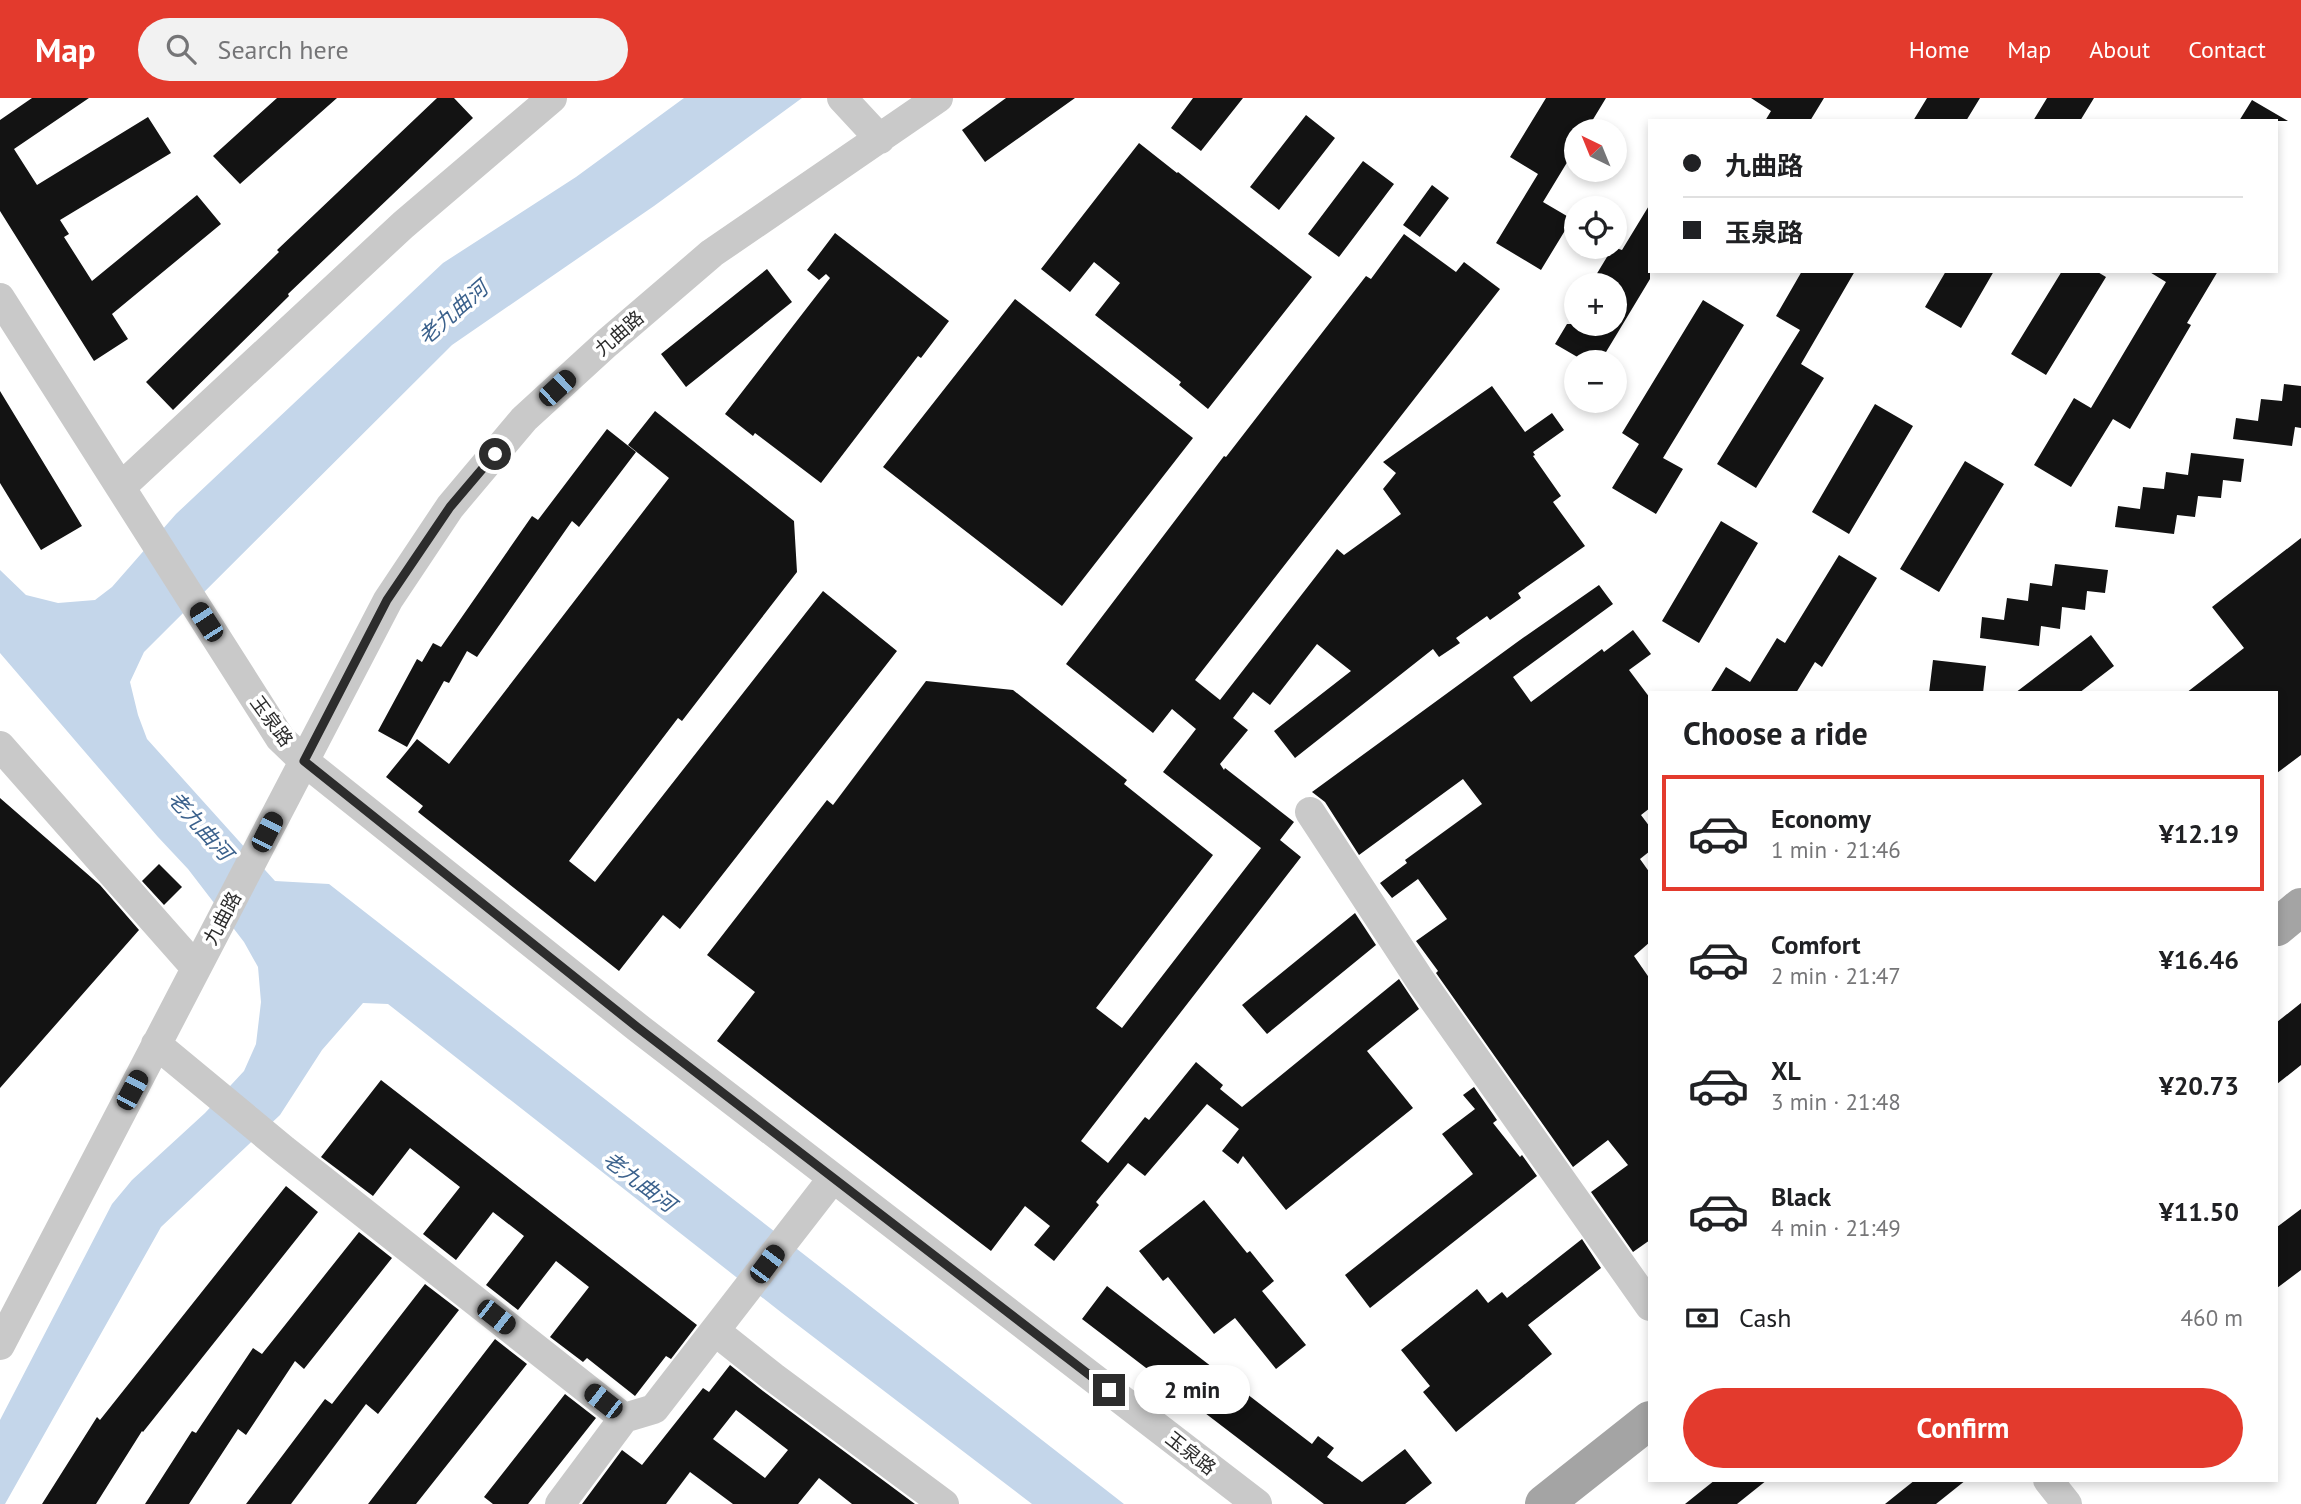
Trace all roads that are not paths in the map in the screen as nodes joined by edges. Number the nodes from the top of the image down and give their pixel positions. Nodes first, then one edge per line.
1 (552, 98) edge
2 (842, 98) edge
3 (938, 98) edge
4 (880, 139) junction
5 (0, 298) edge
6 (121, 487) junction
7 (0, 746) edge
8 (304, 761) junction
9 (1310, 812) dead end
10 (2301, 907) edge
11 (2278, 926) edge
12 (196, 968) junction
13 (156, 1044) junction
14 (833, 1178) junction
15 (1648, 1303) edge
16 (715, 1331) junction
17 (0, 1345) edge
18 (624, 1418) junction
19 (1648, 1422) edge
20 (2050, 1482) edge
21 (560, 1504) edge
22 (944, 1504) edge
23 (1257, 1504) edge
24 (1544, 1504) edge
25 (2067, 1504) edge

1 - 6 street
2 - 4 street
3 - 4 street, 九曲路
4 - 8 street, 九曲路
5 - 6 street, 玉泉路
6 - 8 street, 玉泉路
7 - 12 street
8 - 12 street, 九曲路
8 - 14 street, 玉泉路
9 - 15 street
10 - 11 main road
12 - 13 street, 九曲路
13 - 17 street, 九曲路
13 - 18 street
14 - 16 street
14 - 23 street, 玉泉路
16 - 18 street
16 - 22 street
18 - 21 street
19 - 24 main road
20 - 25 street

